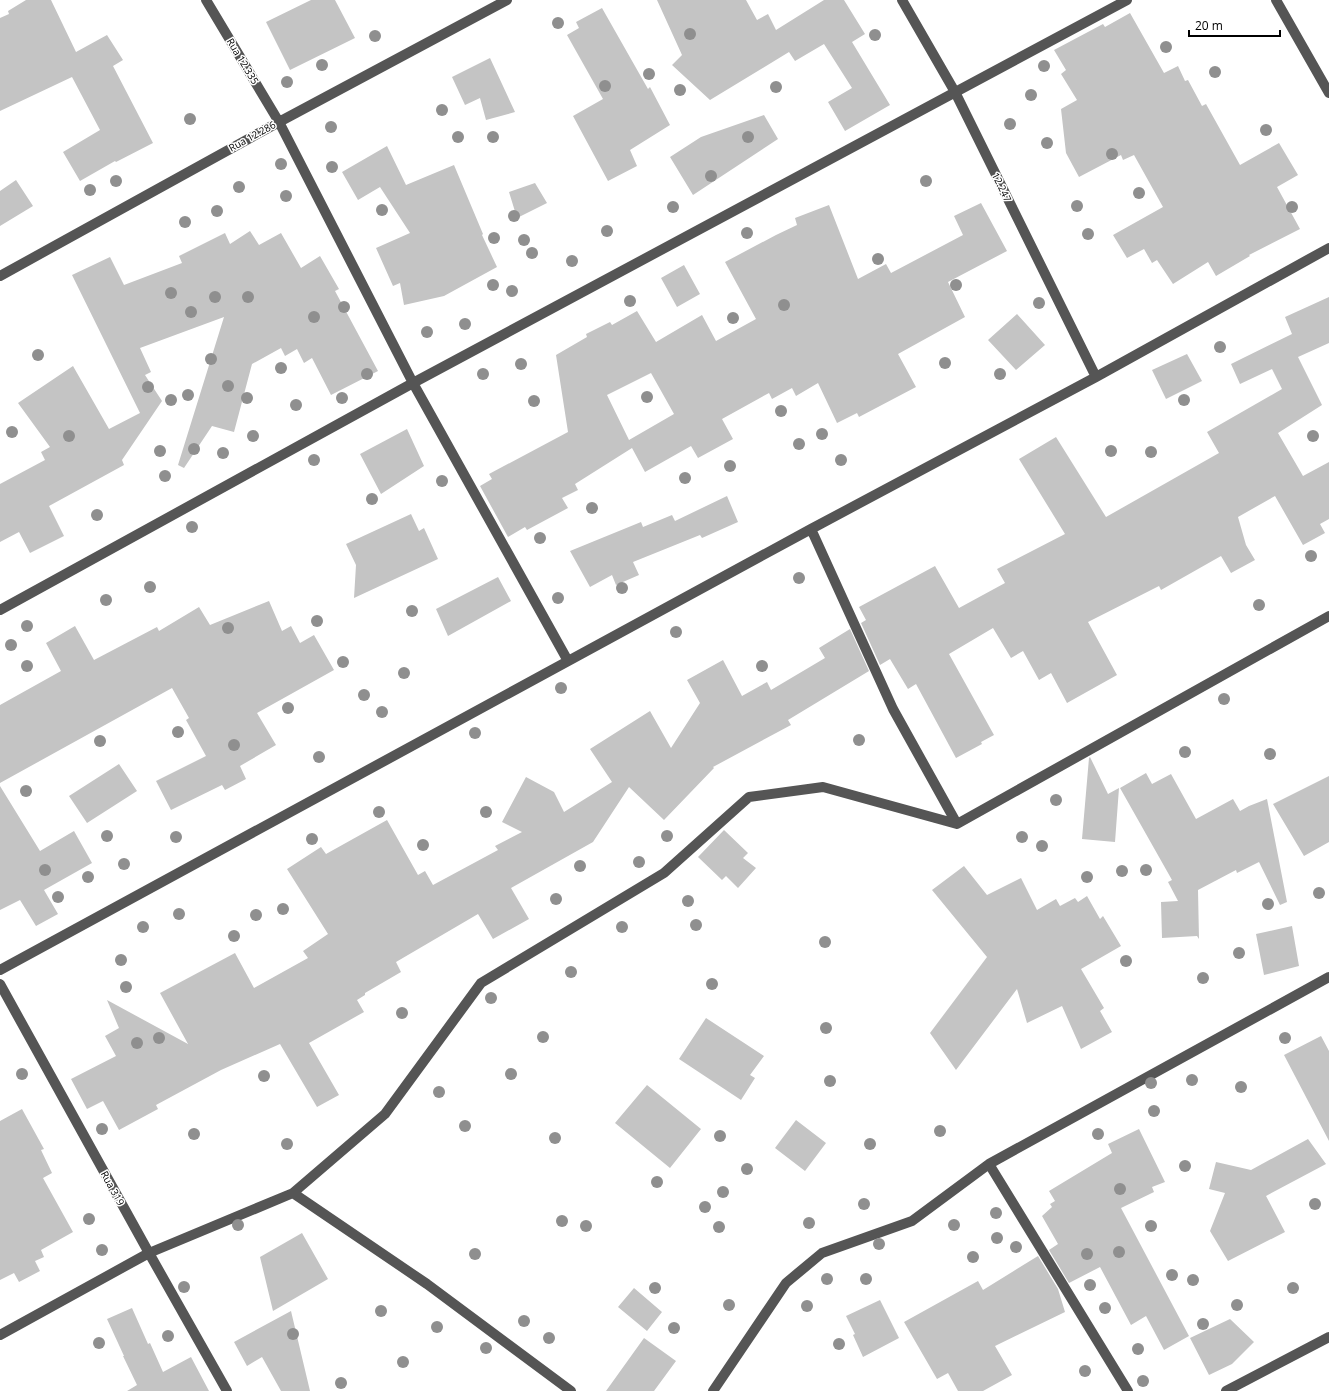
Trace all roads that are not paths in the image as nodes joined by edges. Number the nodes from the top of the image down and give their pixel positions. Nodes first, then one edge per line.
1 (206, 0) edge
2 (506, 0) edge
3 (902, 0) edge
4 (1127, 0) edge
5 (1276, 0) edge
6 (955, 92) junction
7 (1329, 93) edge
8 (279, 122) junction
9 (1329, 248) edge
10 (0, 276) edge
11 (1096, 377) junction
12 (413, 383) junction
13 (811, 529) junction
14 (0, 610) edge
15 (1329, 616) edge
16 (568, 661) junction
17 (957, 824) junction
18 (0, 970) edge
19 (1329, 978) edge
20 (0, 984) edge
21 (989, 1164) junction
22 (293, 1193) junction
23 (149, 1253) junction
24 (0, 1335) edge
25 (1329, 1337) edge
26 (227, 1391) edge
27 (571, 1391) edge
28 (713, 1391) edge
29 (1128, 1391) edge
30 (1226, 1391) edge

1 - 8 street, Rua 12.335
2 - 8 street, Rua 12.286
3 - 6 street, 12.247
4 - 6 street
5 - 7 street
6 - 11 street, 12.247
6 - 12 street
8 - 10 street, Rua 12.286
8 - 12 street, Rua 12.335
9 - 11 street
11 - 13 street
12 - 14 street
12 - 16 street, Rua 12.335
13 - 16 street
13 - 17 street
15 - 17 street
16 - 18 street
17 - 22 street
19 - 21 street
20 - 23 street, Rua 319
21 - 28 street
21 - 29 street
22 - 23 street
22 - 27 street
23 - 24 street
23 - 26 street, Rua 319
25 - 30 street

